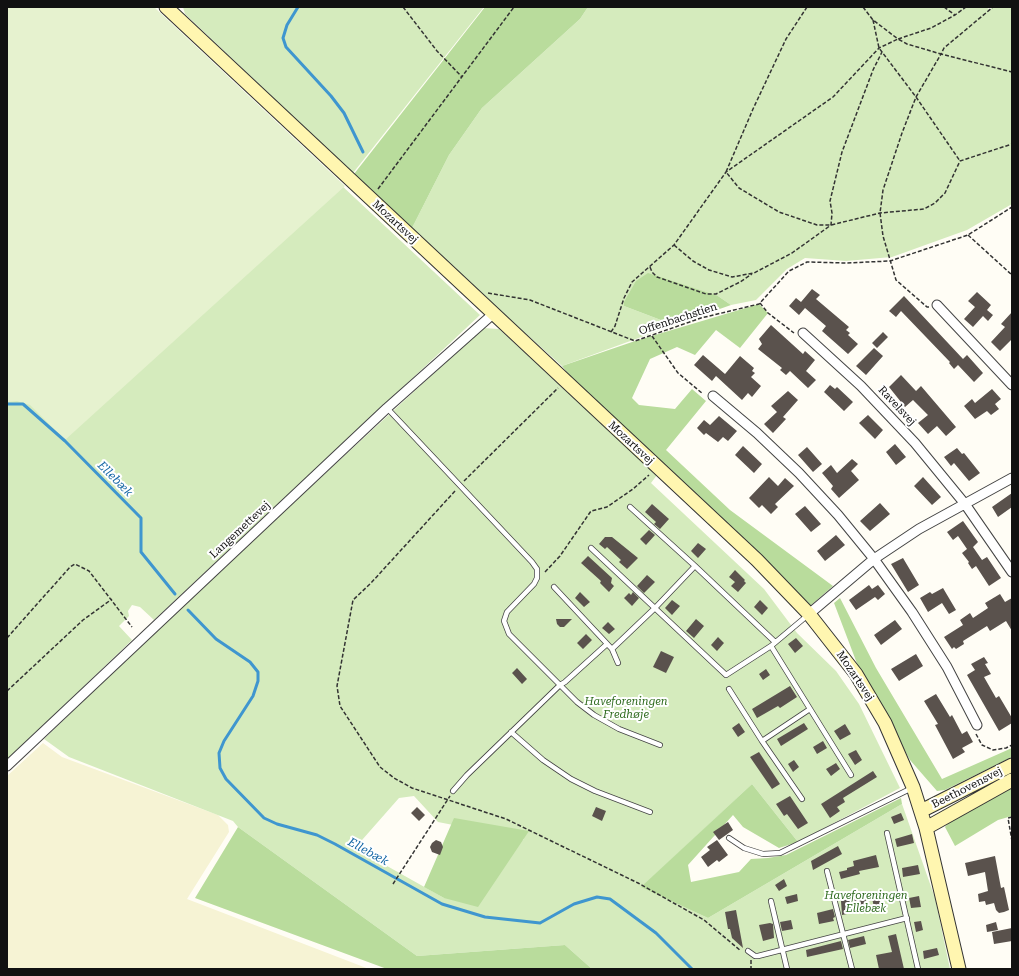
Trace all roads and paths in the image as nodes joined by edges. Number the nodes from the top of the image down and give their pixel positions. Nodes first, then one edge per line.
1 (166, 7) edge
2 (403, 7) edge
3 (514, 7) edge
4 (807, 7) edge
5 (863, 7) edge
6 (944, 7) edge
7 (966, 7) edge
8 (993, 7) edge
9 (955, 15) junction
10 (873, 20) junction
11 (898, 39) junction
12 (879, 48) junction
13 (882, 52) junction
14 (941, 54) junction
15 (1012, 72) edge
16 (462, 77) junction
17 (916, 97) junction
18 (1012, 144) edge
19 (960, 161) junction
20 (726, 172) junction
21 (370, 199) junction
22 (1012, 207) edge
23 (880, 214) junction
24 (831, 225) junction
25 (968, 235) junction
26 (674, 245) junction
27 (890, 261) junction
28 (650, 267) junction
29 (754, 273) junction
30 (1012, 275) edge
31 (486, 292) dead end
32 (760, 303) junction
33 (937, 305) joint
34 (493, 314) junction
35 (611, 332) junction
36 (803, 333) joint
37 (652, 336) junction
38 (565, 381) junction
39 (1012, 385) edge
40 (713, 396) joint
41 (387, 408) junction
42 (657, 467) junction
43 (1012, 478) edge
44 (460, 485) junction
45 (965, 504) junction
46 (630, 507) dead end
47 (591, 548) dead end
48 (874, 559) junction
49 (695, 566) junction
50 (1012, 572) edge
51 (537, 578) junction
52 (554, 587) dead end
53 (112, 599) junction
54 (655, 608) junction
55 (809, 614) junction
56 (132, 626) dead end
57 (7, 638) edge
58 (776, 642) junction
59 (607, 644) junction
60 (771, 646) junction
61 (612, 649) junction
62 (618, 663) dead end
63 (560, 685) junction
64 (729, 688) dead end
65 (7, 691) edge
66 (810, 709) junction
67 (977, 725) joint
68 (511, 732) junction
69 (762, 740) junction
70 (660, 745) dead end
71 (1012, 745) edge
72 (1012, 765) edge
73 (7, 766) edge
74 (851, 775) dead end
75 (1012, 780) edge
76 (913, 787) junction
77 (453, 791) joint
78 (802, 799) dead end
79 (448, 800) junction
80 (921, 811) junction
81 (650, 812) dead end
82 (1012, 817) edge
83 (926, 828) junction
84 (887, 833) dead end
85 (729, 838) dead end
86 (1012, 841) edge
87 (827, 871) dead end
88 (393, 884) dead end
89 (771, 901) dead end
90 (907, 918) junction
91 (844, 934) junction
92 (782, 950) junction
93 (745, 952) joint
94 (746, 958) dead end
95 (750, 963) dead end
96 (787, 969) edge
97 (852, 969) edge
98 (918, 969) edge
99 (959, 969) edge

1 - 21 street, Mozartsvej
2 - 16 path
3 - 16 path
4 - 20 path
5 - 10 path
6 - 9 path
7 - 9 path
8 - 14 path
9 - 11 path
10 - 11 path
10 - 12 path
11 - 12 path
11 - 14 path
12 - 13 path
12 - 20 path
13 - 17 path
13 - 24 path
14 - 15 path
14 - 17 path
16 - 21 path
17 - 19 path
17 - 23 path
18 - 19 path
19 - 23 path
20 - 24 path
20 - 26 path
21 - 34 street, Mozartsvej
22 - 25 path
23 - 24 path
23 - 27 path
24 - 29 path
25 - 27 path
25 - 30 path
26 - 28 path
26 - 29 path
27 - 32 path
27 - 33 path
28 - 29 path
28 - 35 path
31 - 35 path, Offenbachstien
32 - 36 path
32 - 37 path, Offenbachstien
33 - 39 street
34 - 38 street, Mozartsvej
34 - 41 street, Langemettevej
35 - 37 path, Offenbachstien
36 - 45 street, Ravelsvej
37 - 40 path
38 - 42 street, Mozartsvej
38 - 44 path
40 - 48 street
41 - 44 lane
41 - 73 street, Langemettevej
42 - 51 path
42 - 55 street, Mozartsvej
43 - 45 street
44 - 51 lane
44 - 79 path
45 - 48 street
45 - 50 street, Ravelsvej
46 - 49 lane
47 - 54 lane
48 - 55 street
48 - 67 street
49 - 54 lane
49 - 58 lane
51 - 63 lane
52 - 59 lane
53 - 56 path
53 - 57 path
53 - 65 path
54 - 60 lane
54 - 61 lane
55 - 58 lane
55 - 76 street, Mozartsvej
58 - 60 lane
59 - 61 lane
59 - 63 lane
60 - 66 lane
61 - 62 lane
63 - 68 lane
63 - 70 lane
64 - 69 lane
66 - 69 lane
66 - 74 lane
67 - 71 path
68 - 77 lane
68 - 81 lane
69 - 78 lane
72 - 80 street, Beethovensvej
75 - 83 street, Beethovensvej
76 - 80 street, Mozartsvej
76 - 85 lane
77 - 79 path
79 - 88 path
79 - 93 path
80 - 83 street, Mozartsvej
82 - 86 path
83 - 99 street, Mozartsvej
84 - 90 lane
87 - 91 lane
89 - 92 lane
90 - 91 lane
90 - 98 lane
91 - 92 lane
91 - 97 lane
92 - 93 lane
92 - 96 lane
94 - 95 path

